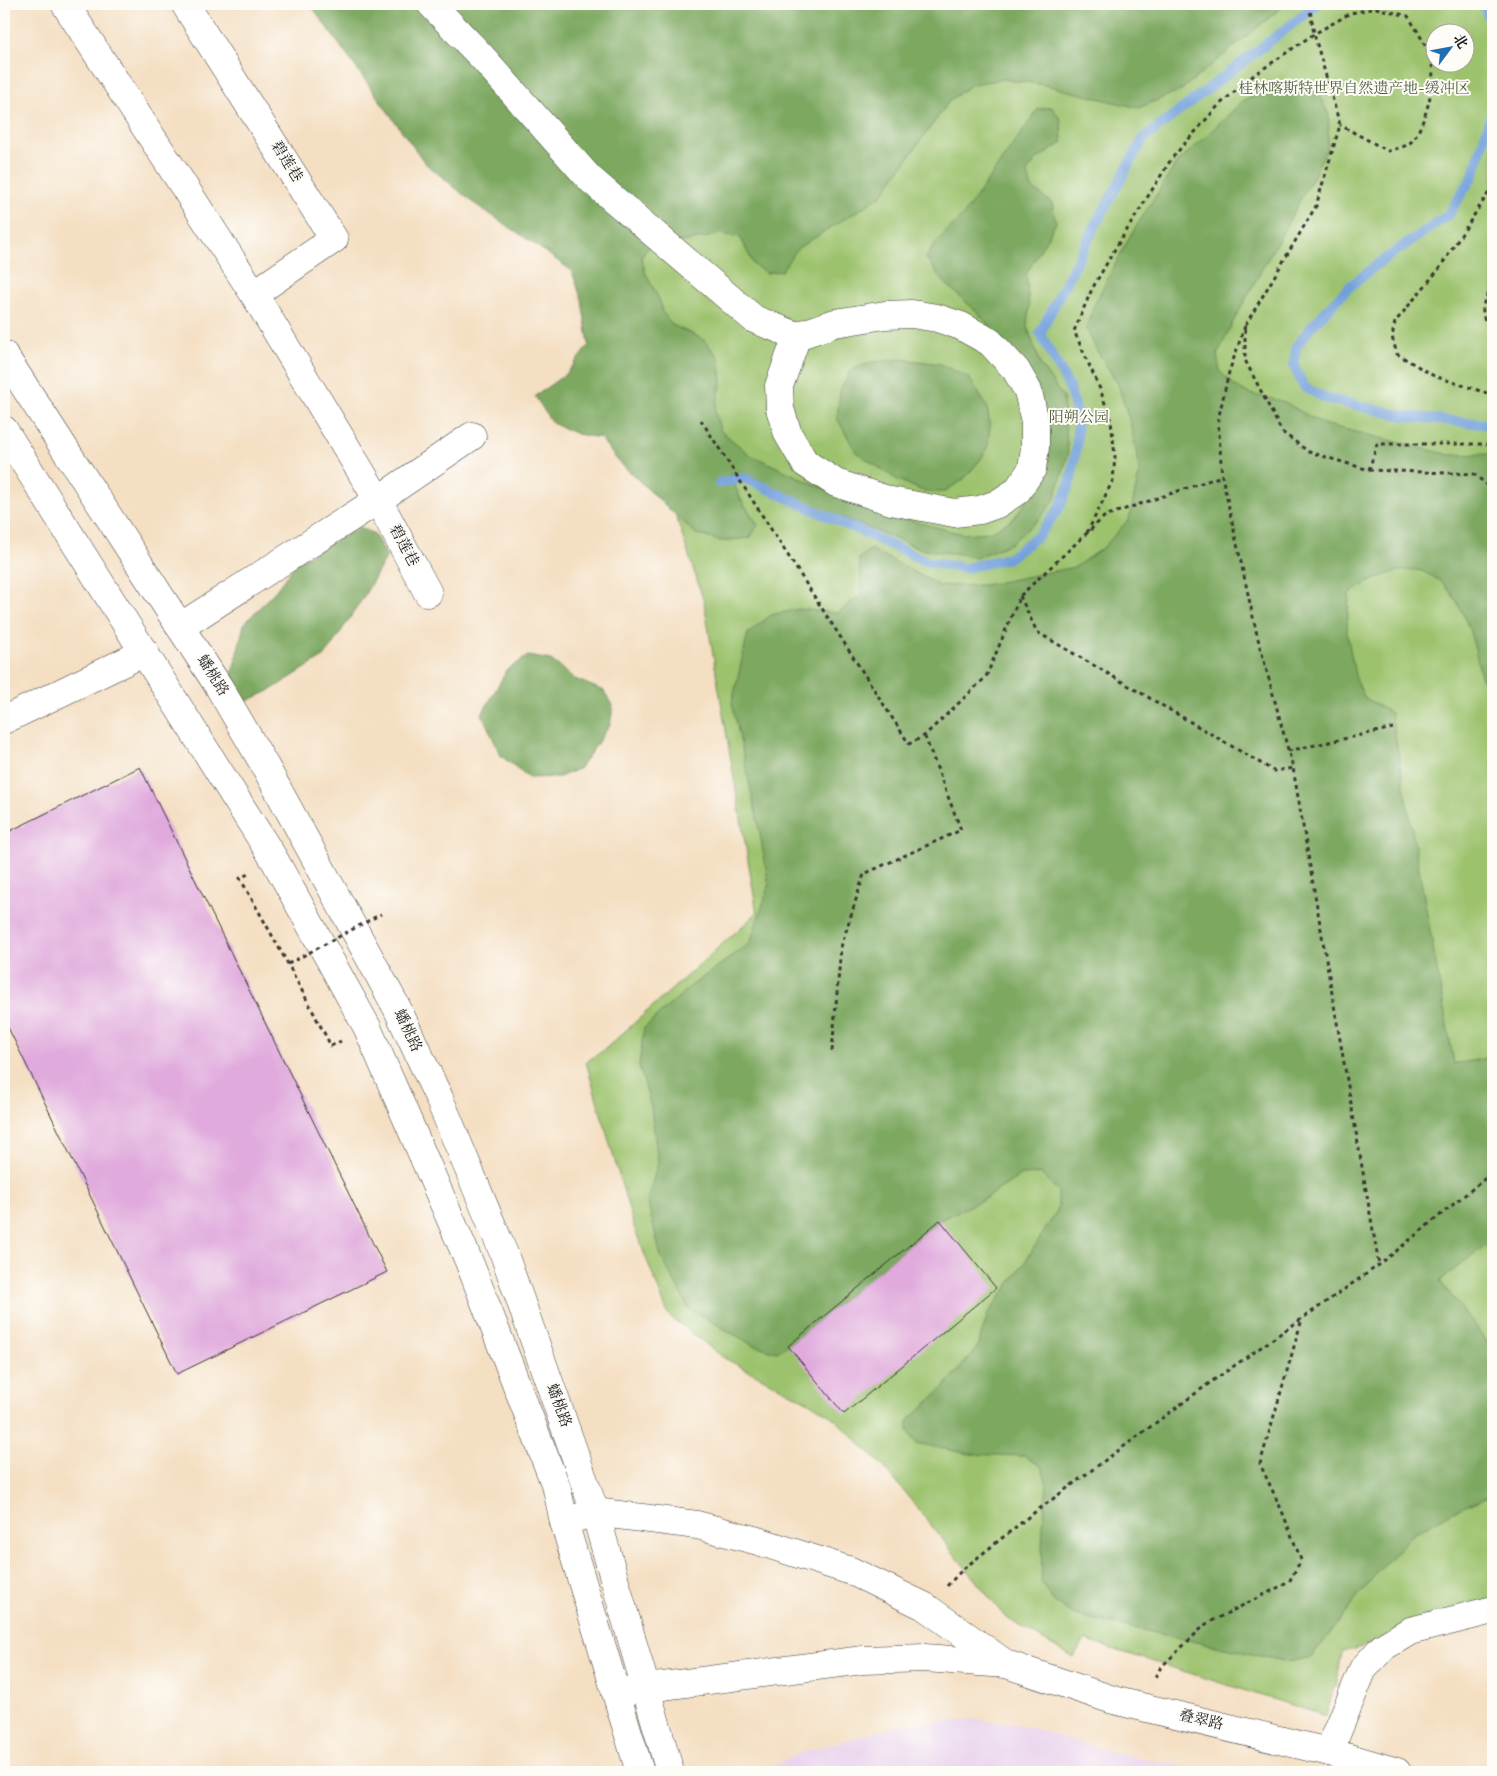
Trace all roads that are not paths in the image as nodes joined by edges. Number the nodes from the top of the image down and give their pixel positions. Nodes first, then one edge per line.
1 (65, 4) edge
2 (185, 4) edge
3 (431, 4) edge
4 (254, 294) junction
5 (797, 336) junction
6 (4, 355) edge
7 (4, 430) edge
8 (472, 436) dead end
9 (378, 500) junction
10 (428, 593) dead end
11 (180, 627) junction
12 (145, 652) junction
13 (4, 720) edge
14 (595, 1512) junction
15 (564, 1522) junction
16 (1493, 1610) edge
17 (1006, 1664) junction
18 (646, 1688) junction
19 (616, 1692) junction
20 (1330, 1752) junction
21 (640, 1772) edge
22 (670, 1772) edge
23 (1397, 1772) edge

1 - 4 main road, 碧莲巷
2 - 4 main road, 碧莲巷
3 - 5 main road
4 - 9 main road, 碧莲巷
5 - 5 main road
6 - 11 main road, 蟠桃路
7 - 12 main road, 蟠桃路
8 - 9 main road
9 - 10 main road, 碧莲巷
9 - 11 main road
11 - 14 main road, 蟠桃路
12 - 13 main road
12 - 15 main road, 蟠桃路
14 - 15 main road
14 - 17 main road
14 - 18 main road, 蟠桃路
15 - 19 main road, 蟠桃路
16 - 20 main road
17 - 18 main road
17 - 20 main road, 叠翠路
18 - 19 main road
18 - 22 main road, 蟠桃路
19 - 21 main road, 蟠桃路
20 - 23 main road, 叠翠路

